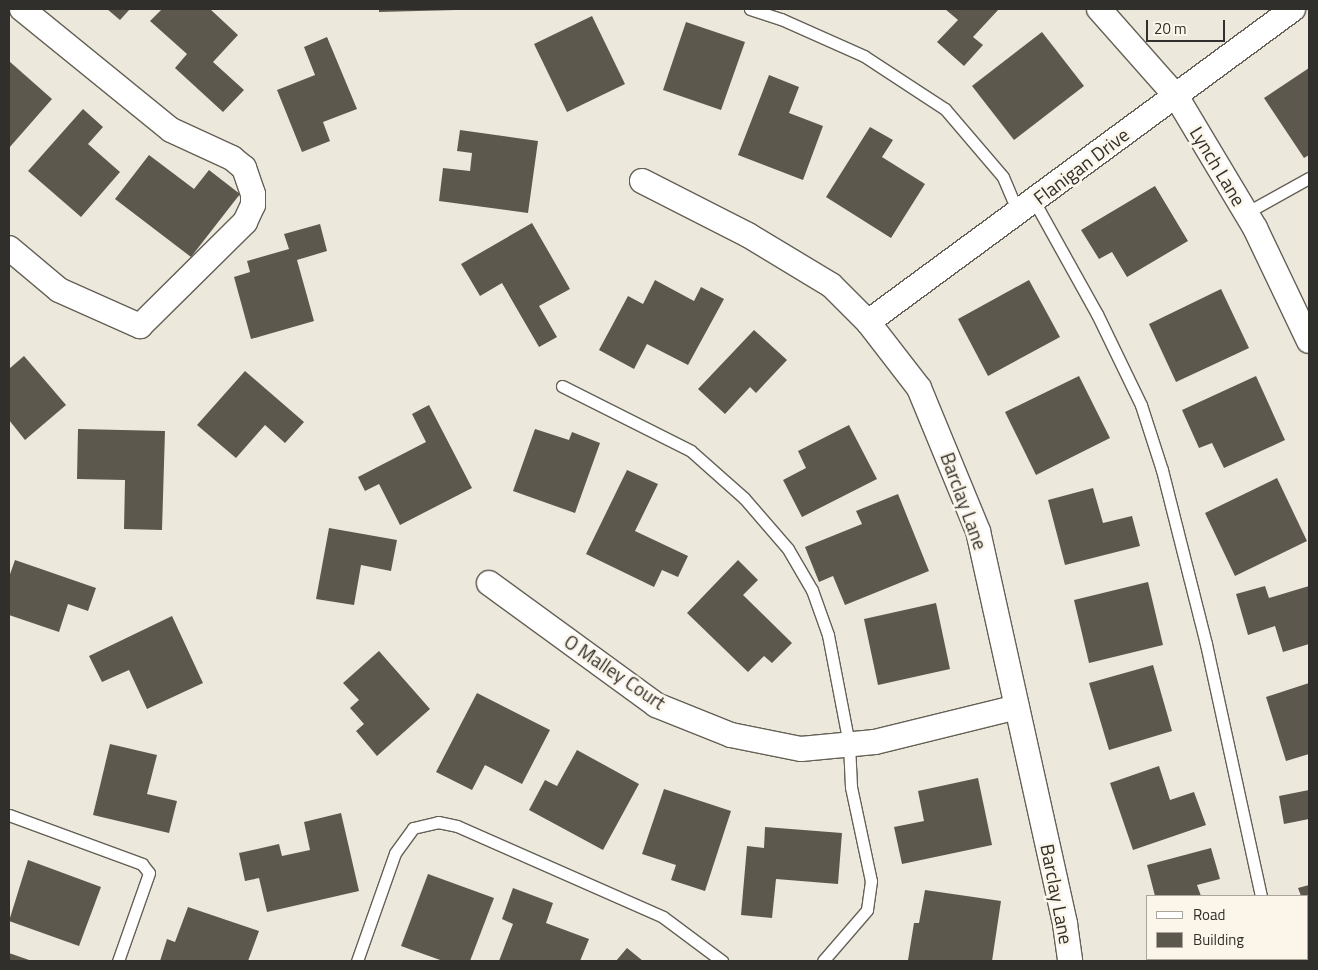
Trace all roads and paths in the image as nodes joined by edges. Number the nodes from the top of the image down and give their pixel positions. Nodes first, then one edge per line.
1 (22, 9) edge
2 (750, 9) edge
3 (1099, 9) edge
4 (1293, 9) edge
5 (1176, 96) junction
6 (1309, 178) edge
7 (642, 181) dead end
8 (1026, 207) junction
9 (1246, 213) junction
10 (9, 248) edge
11 (868, 322) junction
12 (1309, 341) edge
13 (562, 386) dead end
14 (489, 583) dead end
15 (1016, 707) junction
16 (849, 744) junction
17 (9, 815) edge
18 (1261, 895) edge
19 (118, 961) edge
20 (357, 961) edge
21 (722, 961) edge
22 (823, 961) edge
23 (1070, 961) edge

1 - 10 street
2 - 8 lane
3 - 5 street, Lynch Lane
4 - 5 street, Flanigan Drive
5 - 8 street, Flanigan Drive
5 - 9 street, Lynch Lane
6 - 9 lane
7 - 11 street, Barclay Lane
8 - 11 street, Flanigan Drive
8 - 18 lane
9 - 12 street, Lynch Lane
11 - 15 street, Barclay Lane
13 - 16 lane
14 - 16 street, O Malley Court
15 - 16 street, O Malley Court
15 - 23 street, Barclay Lane
16 - 22 lane
17 - 19 lane
20 - 21 lane

